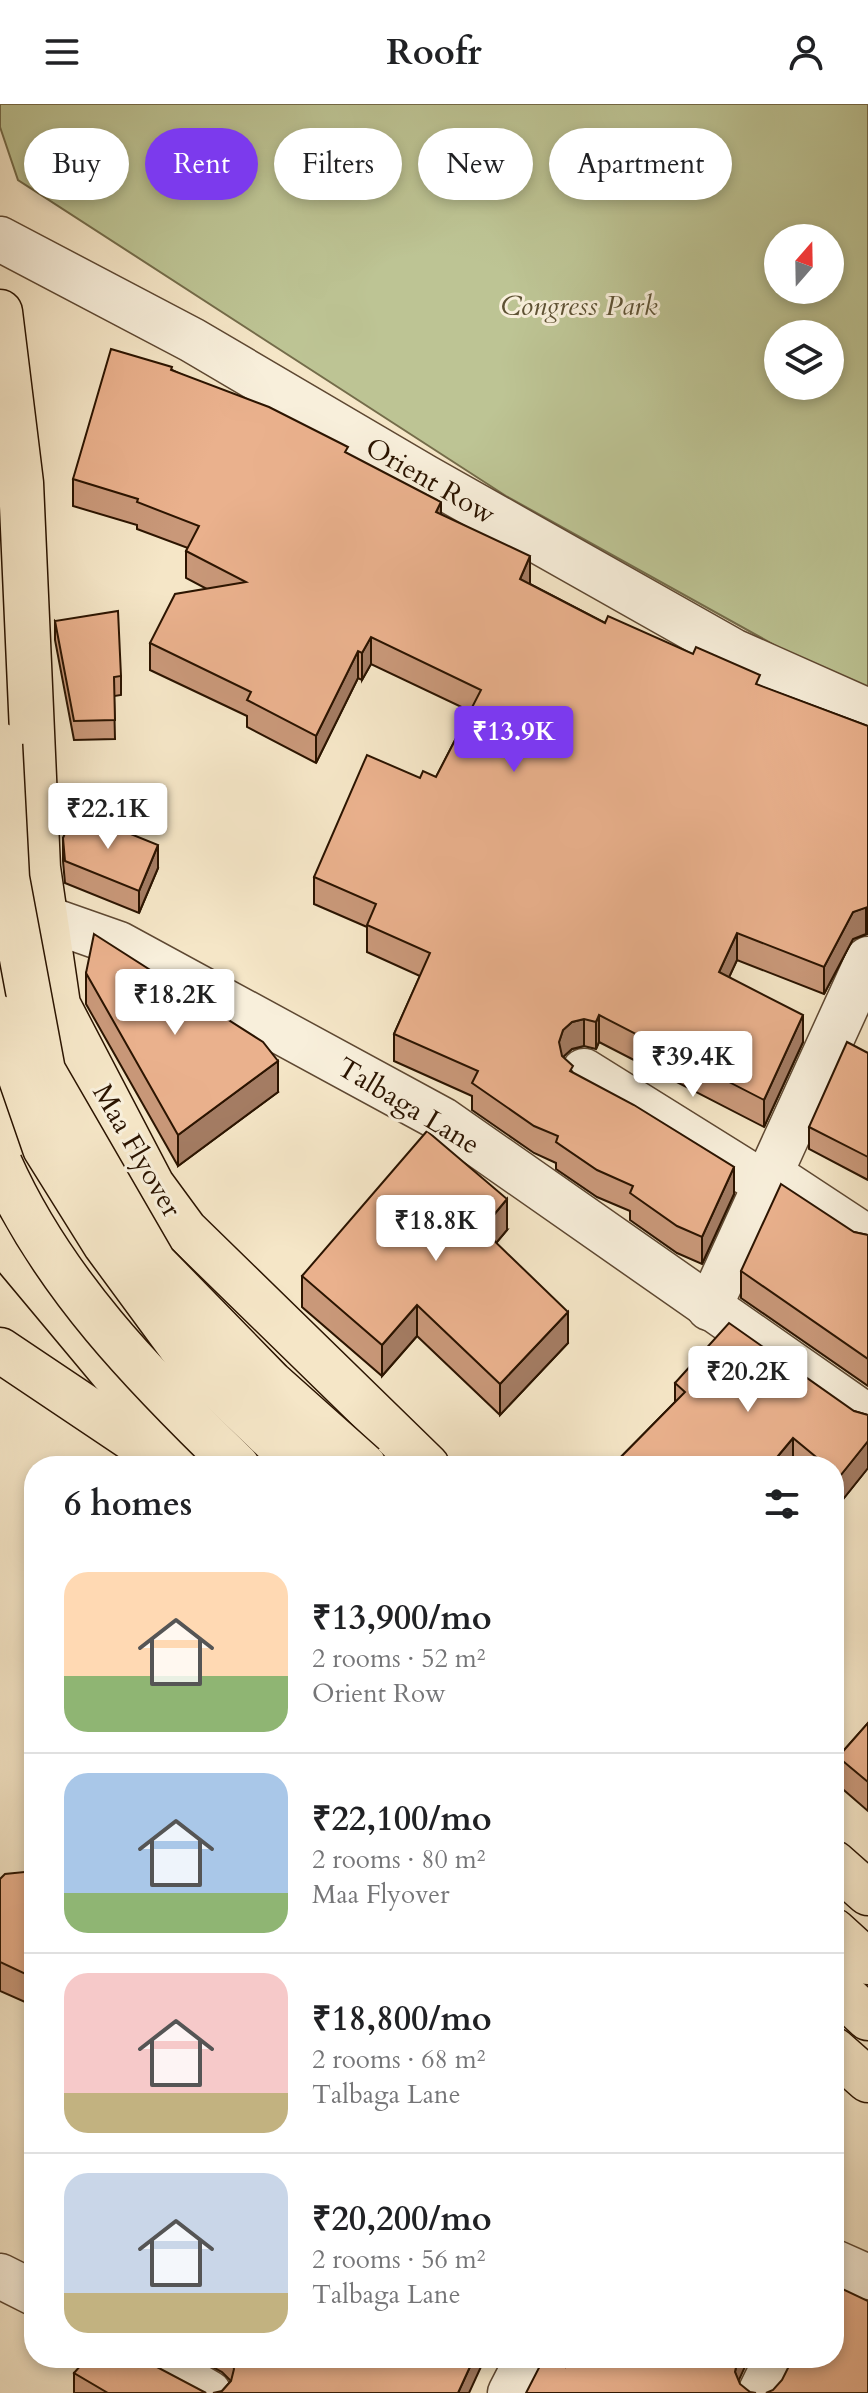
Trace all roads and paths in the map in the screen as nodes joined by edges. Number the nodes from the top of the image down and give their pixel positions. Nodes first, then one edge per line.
1 (0, 239) edge
2 (0, 312) edge
3 (868, 711) edge
4 (0, 745) edge
5 (45, 918) junction
6 (868, 959) edge
7 (0, 1018) edge
8 (854, 1029) edge
9 (584, 1071) dead end
10 (0, 1164) edge
11 (770, 1180) junction
12 (152, 1185) junction
13 (868, 1238) edge
14 (5, 1255) edge
15 (709, 1308) junction
16 (0, 1350) edge
17 (868, 1417) edge
18 (158, 1456) edge
19 (187, 1456) edge
20 (227, 1456) edge
21 (291, 1456) edge
22 (353, 1456) edge
23 (417, 1456) edge
24 (844, 1872) edge
25 (868, 1893) edge
26 (844, 1940) edge
27 (868, 1962) edge
28 (844, 1995) edge
29 (868, 2018) edge
30 (844, 2059) edge
31 (868, 2080) edge
32 (844, 2266) edge
33 (0, 2276) edge
34 (868, 2277) edge
35 (24, 2288) edge
36 (166, 2368) edge
37 (523, 2368) edge
38 (772, 2368) edge
39 (209, 2393) edge
40 (510, 2393) edge
41 (760, 2393) edge

1 - 3 street, Orient Row
2 - 5 main road, Maa Flyover
4 - 22 main road, bridge
5 - 12 main road, Maa Flyover
5 - 15 street, Talbaga Lane
6 - 8 street
7 - 21 main road, bridge
8 - 11 street
9 - 11 street
10 - 20 main road, bridge
11 - 13 street
11 - 15 street
12 - 14 main road
12 - 23 main road, Maa Flyover
14 - 19 main road
15 - 17 street, Talbaga Lane
16 - 18 main road
24 - 25 main road
26 - 27 main road
28 - 29 main road
30 - 31 main road
32 - 34 street
33 - 35 street
36 - 39 street
37 - 40 street
38 - 41 street

